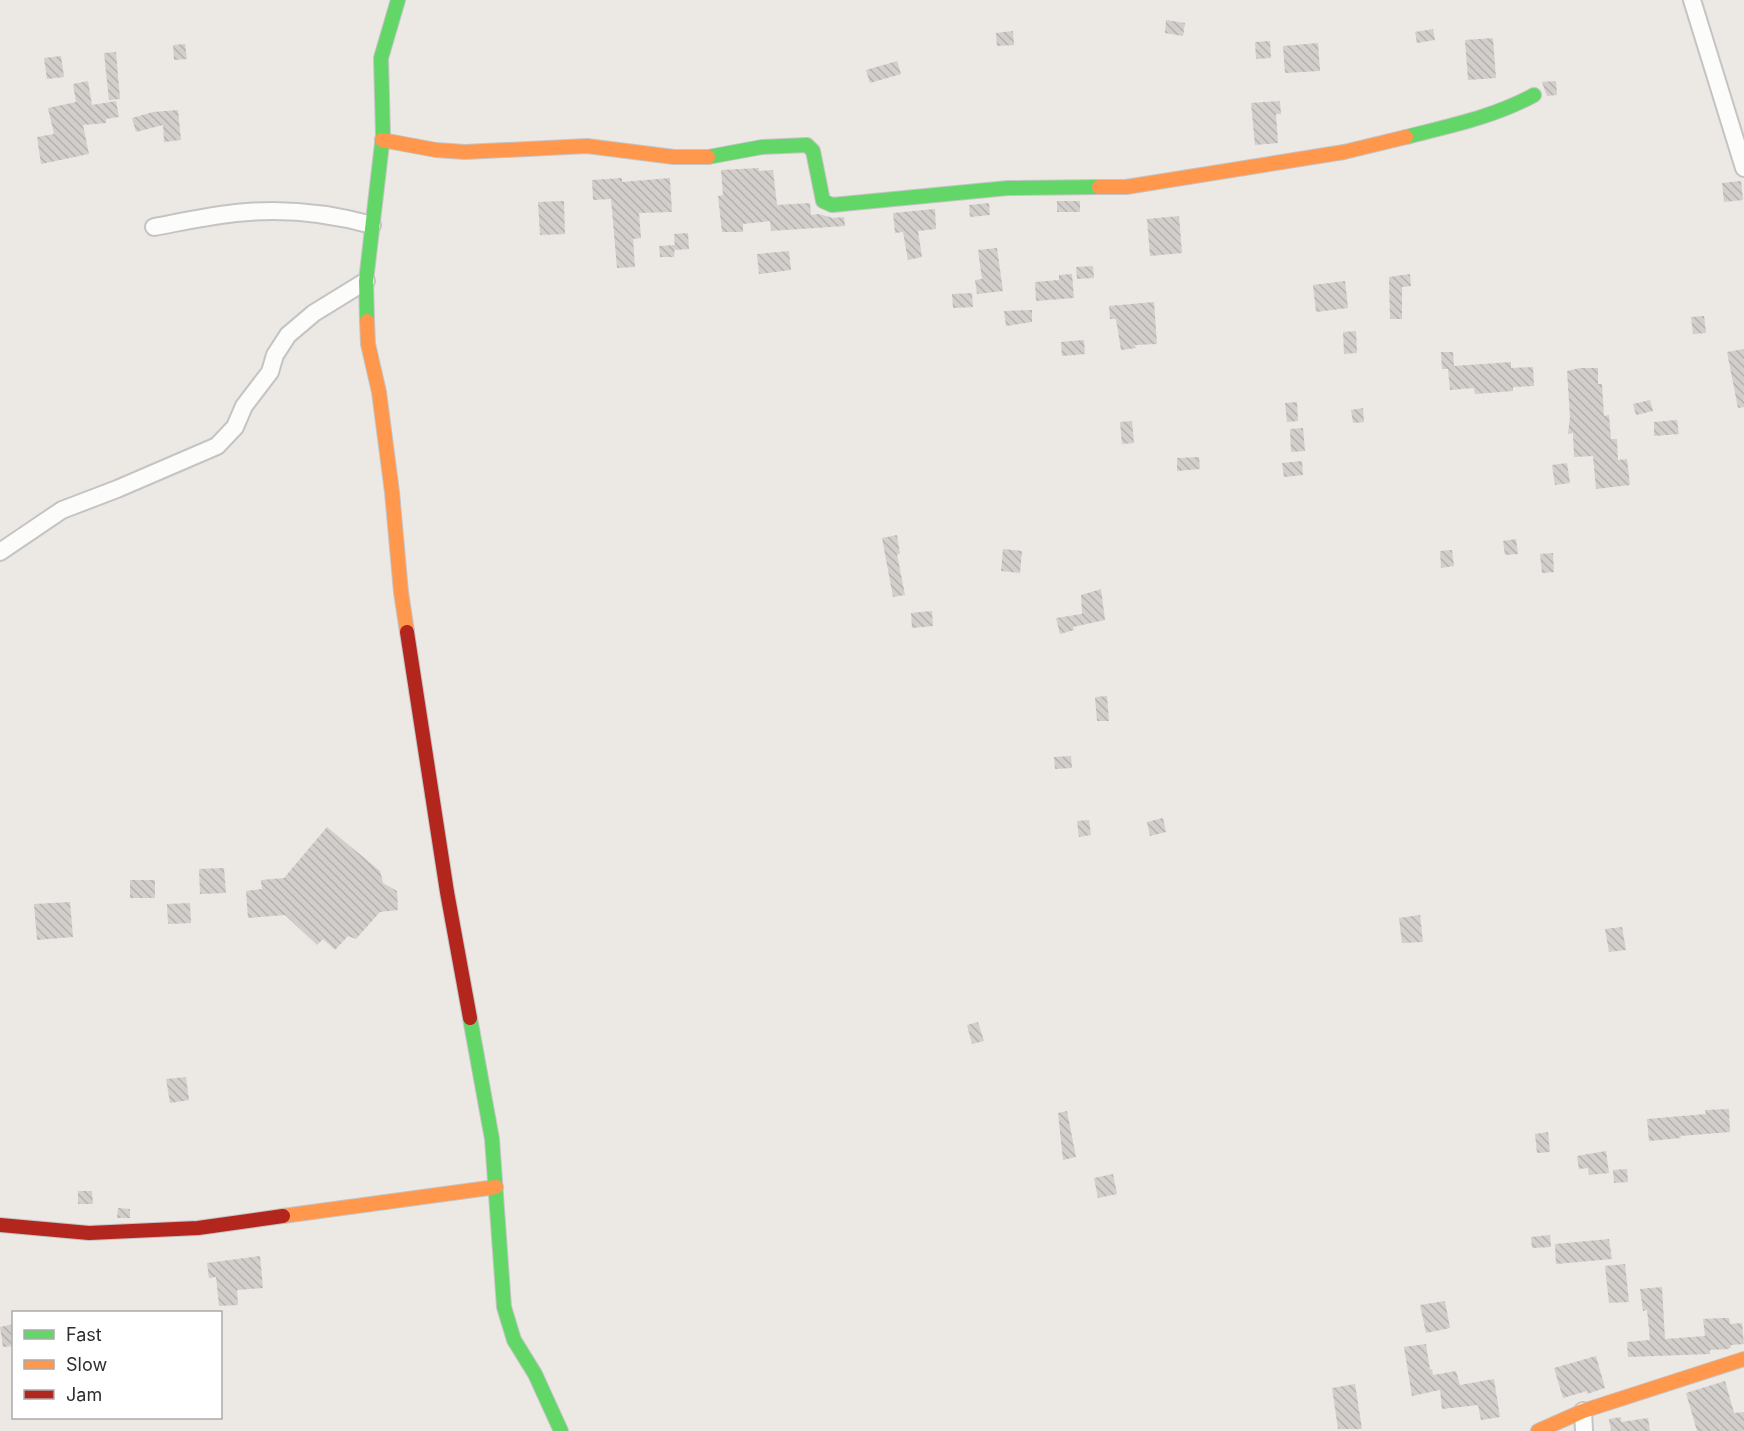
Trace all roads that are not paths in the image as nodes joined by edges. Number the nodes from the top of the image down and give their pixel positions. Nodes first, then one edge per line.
1 (398, 0) edge
2 (1692, 0) edge
3 (1534, 95) dead end
4 (382, 140) junction
5 (1744, 168) edge
6 (372, 225) junction
7 (154, 227) dead end
8 (366, 281) junction
9 (0, 552) edge
10 (496, 1187) junction
11 (0, 1224) edge
12 (1744, 1359) edge
13 (1583, 1411) junction
14 (561, 1431) edge
15 (1538, 1431) edge
16 (1584, 1431) edge

1 - 4 street
2 - 5 street
3 - 4 street
4 - 6 street
6 - 7 street
6 - 8 street
8 - 9 street
8 - 10 street
10 - 11 street
10 - 14 street
12 - 13 street
13 - 15 street
13 - 16 street

